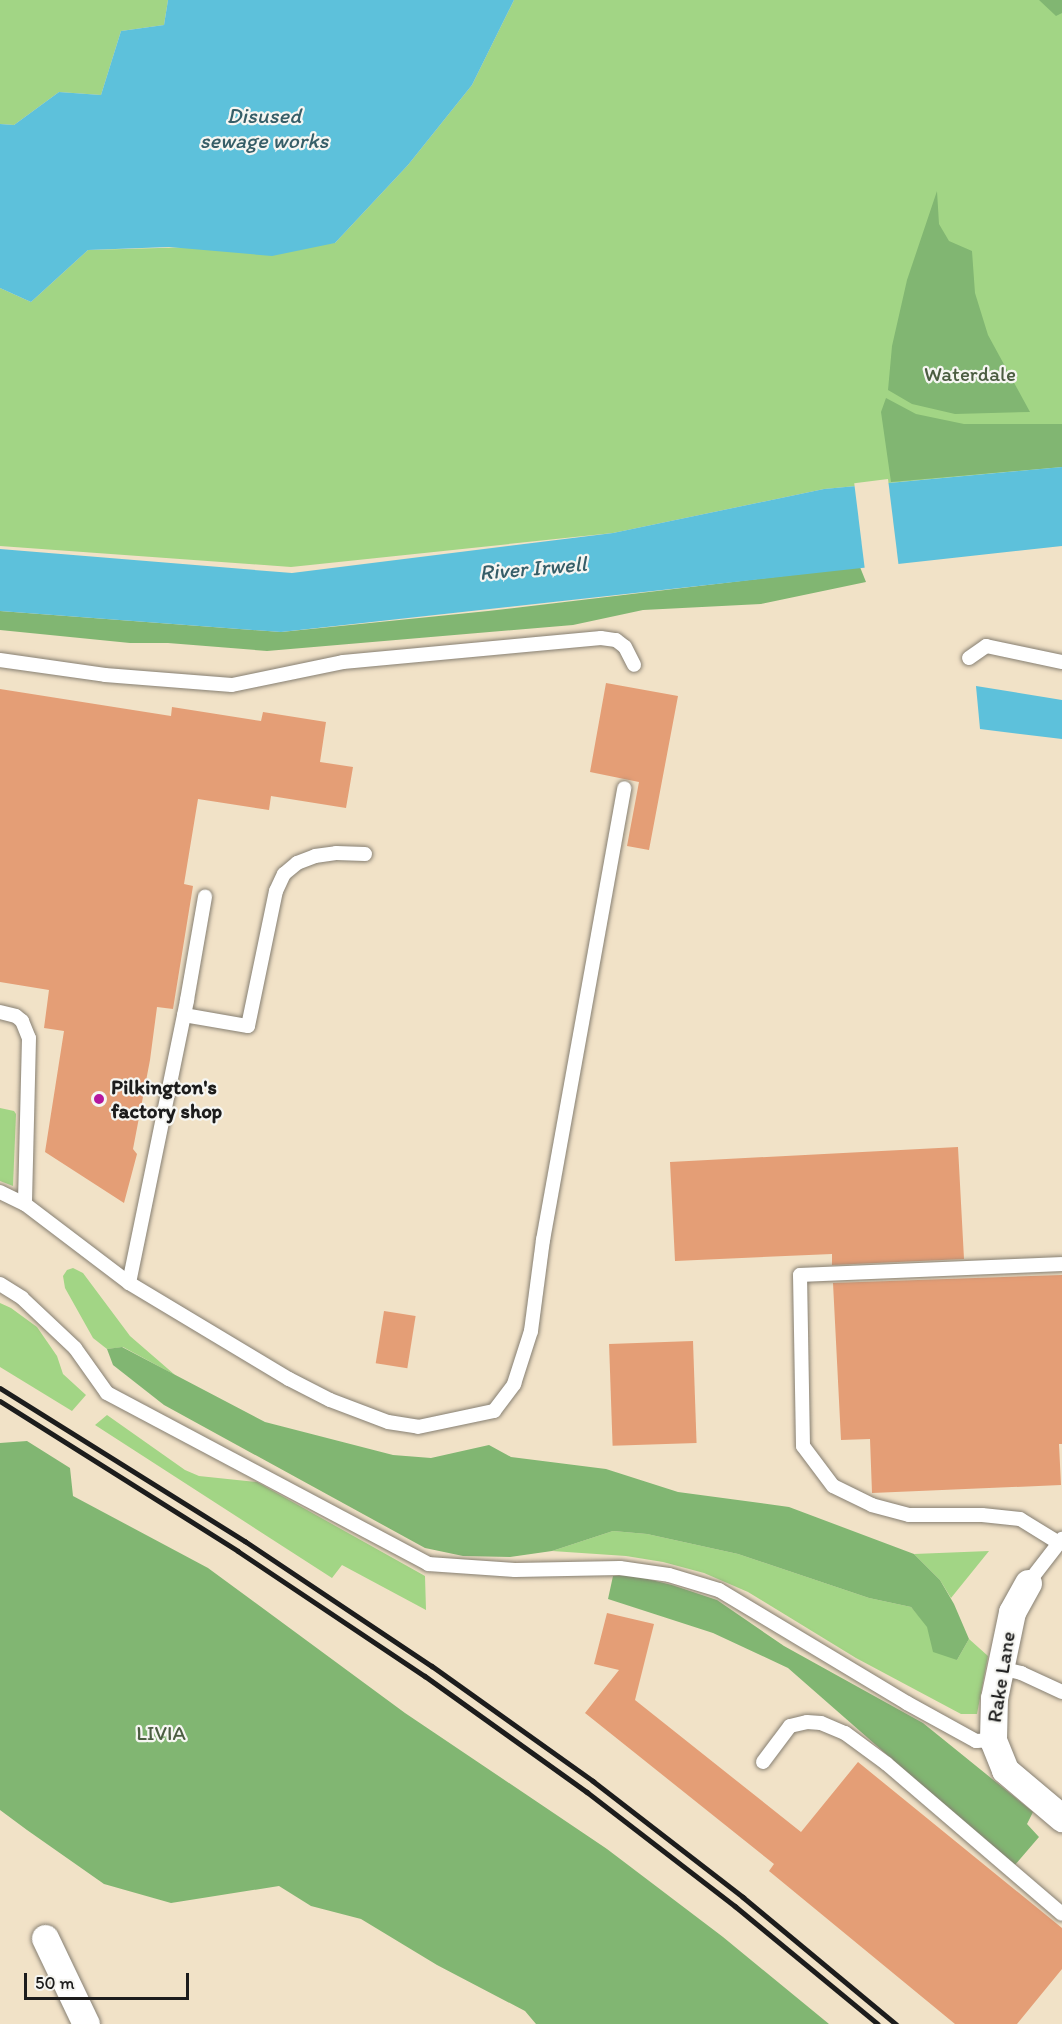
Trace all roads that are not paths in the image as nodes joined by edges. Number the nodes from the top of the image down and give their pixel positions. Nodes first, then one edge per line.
1 (969, 658) dead end
2 (0, 660) edge
3 (1062, 662) edge
4 (634, 665) dead end
5 (624, 788) dead end
6 (365, 854) dead end
7 (205, 897) dead end
8 (0, 1012) edge
9 (184, 1015) junction
10 (0, 1192) edge
11 (25, 1204) junction
12 (1062, 1264) edge
13 (129, 1283) junction
14 (0, 1284) edge
15 (1060, 1541) edge
16 (1028, 1583) joint
17 (1000, 1668) junction
18 (1062, 1692) edge
19 (993, 1740) junction
20 (763, 1762) dead end
21 (1062, 1818) edge
22 (1062, 1914) edge
23 (45, 1938) dead end
24 (86, 2024) edge

1 - 3 lane
2 - 4 lane
5 - 13 lane
6 - 9 lane
7 - 9 lane
8 - 11 lane
9 - 13 lane
10 - 11 lane
11 - 13 lane
12 - 15 lane
14 - 19 lane
15 - 16 lane
16 - 17 street, Rake Lane
17 - 18 lane
17 - 19 street, Rake Lane
19 - 21 street, Rake Lane
20 - 22 lane
23 - 24 street

